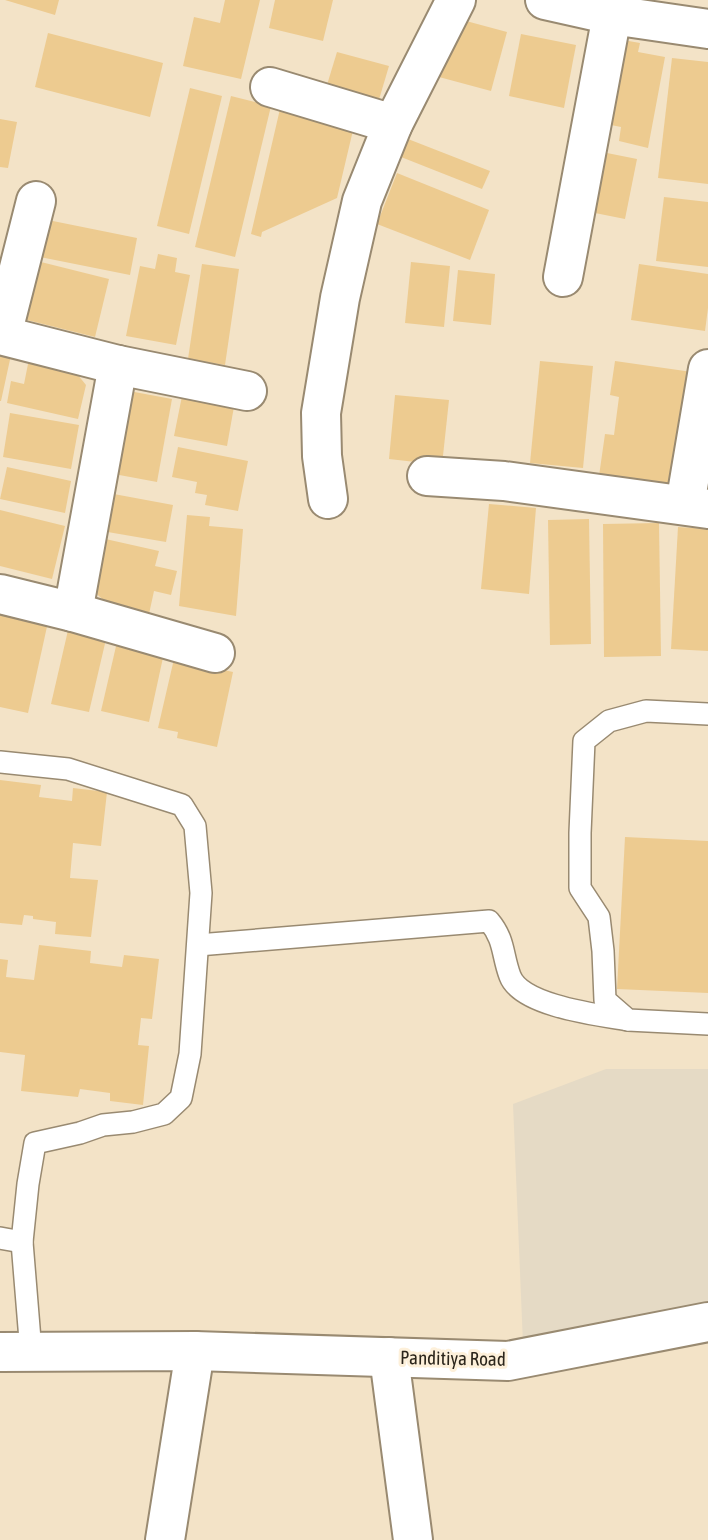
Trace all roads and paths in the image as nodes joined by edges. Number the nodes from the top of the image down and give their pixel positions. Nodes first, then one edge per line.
1 (456, 0) edge
2 (545, 0) edge
3 (612, 15) junction
4 (708, 29) edge
5 (270, 87) dead end
6 (393, 124) junction
7 (36, 201) dead end
8 (562, 278) dead end
9 (1, 335) edge
10 (118, 365) junction
11 (708, 369) edge
12 (247, 391) dead end
13 (427, 477) dead end
14 (328, 499) dead end
15 (697, 507) edge
16 (0, 594) edge
17 (73, 612) junction
18 (215, 653) dead end
19 (708, 714) edge
20 (0, 762) edge
21 (198, 945) junction
22 (628, 1020) junction
23 (708, 1024) edge
24 (0, 1238) edge
25 (22, 1242) junction
26 (708, 1322) edge
27 (195, 1351) junction
28 (15, 1352) edge
29 (389, 1357) junction
30 (166, 1540) edge
31 (413, 1540) edge

1 - 6 street
2 - 3 street
3 - 4 street
3 - 8 street
5 - 6 street
6 - 14 street
7 - 9 street
9 - 10 street
10 - 12 street
10 - 17 street
11 - 15 street
13 - 15 street
16 - 17 street
17 - 18 street
19 - 22 lane
20 - 21 lane
21 - 22 lane
21 - 25 lane
22 - 23 lane
24 - 25 lane
25 - 28 lane
26 - 29 street, Panditiya Road
27 - 28 street, Panditiya Road
27 - 29 street, Panditiya Road
27 - 30 street
29 - 31 street

